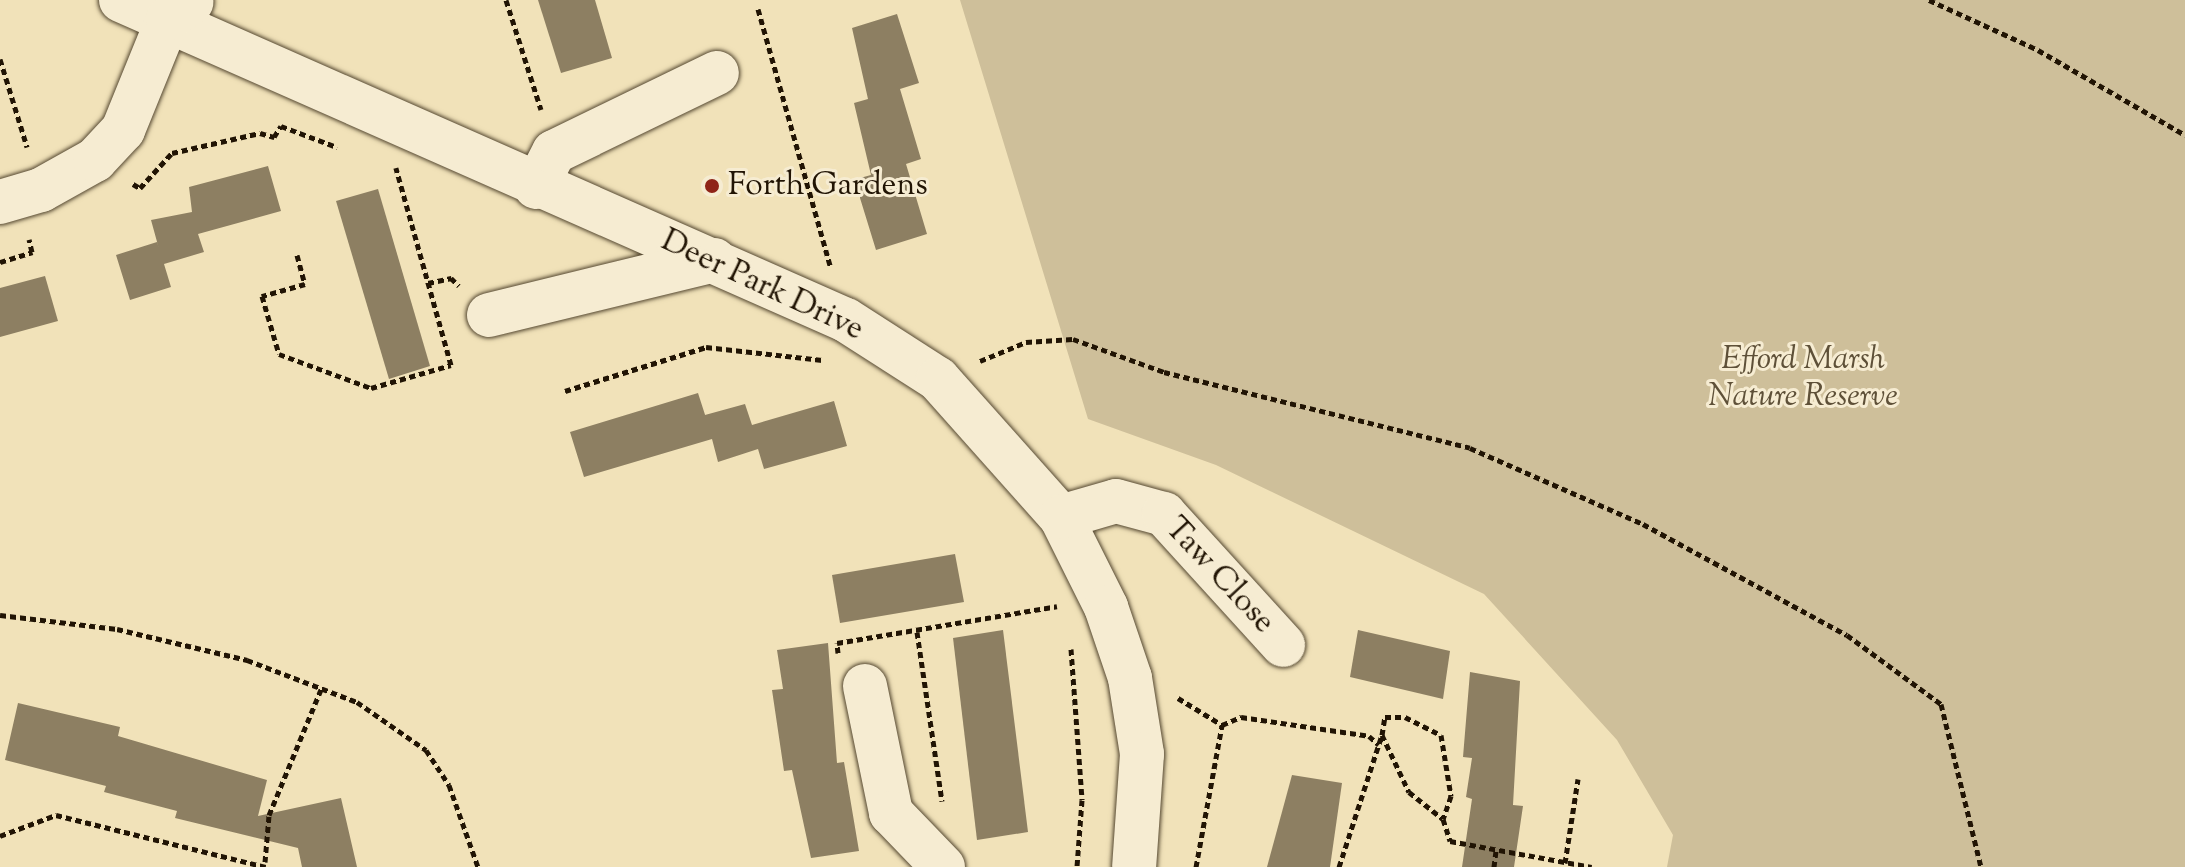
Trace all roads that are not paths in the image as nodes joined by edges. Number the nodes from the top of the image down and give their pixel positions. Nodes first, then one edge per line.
1 (121, 0) edge
2 (181, 10) edge
3 (717, 73) dead end
4 (545, 170) junction
5 (20, 196) edge
6 (714, 260) junction
7 (489, 315) dead end
8 (1061, 517) junction
9 (1283, 645) dead end
10 (865, 686) dead end
11 (934, 857) edge
12 (1134, 867) edge

1 - 2 street, Deer Park Drive
2 - 4 street, Deer Park Drive
2 - 5 street
3 - 4 street
4 - 6 street, Deer Park Drive
6 - 7 street
6 - 8 street, Deer Park Drive
8 - 9 street, Taw Close
8 - 12 street, Deer Park Drive
10 - 11 street

